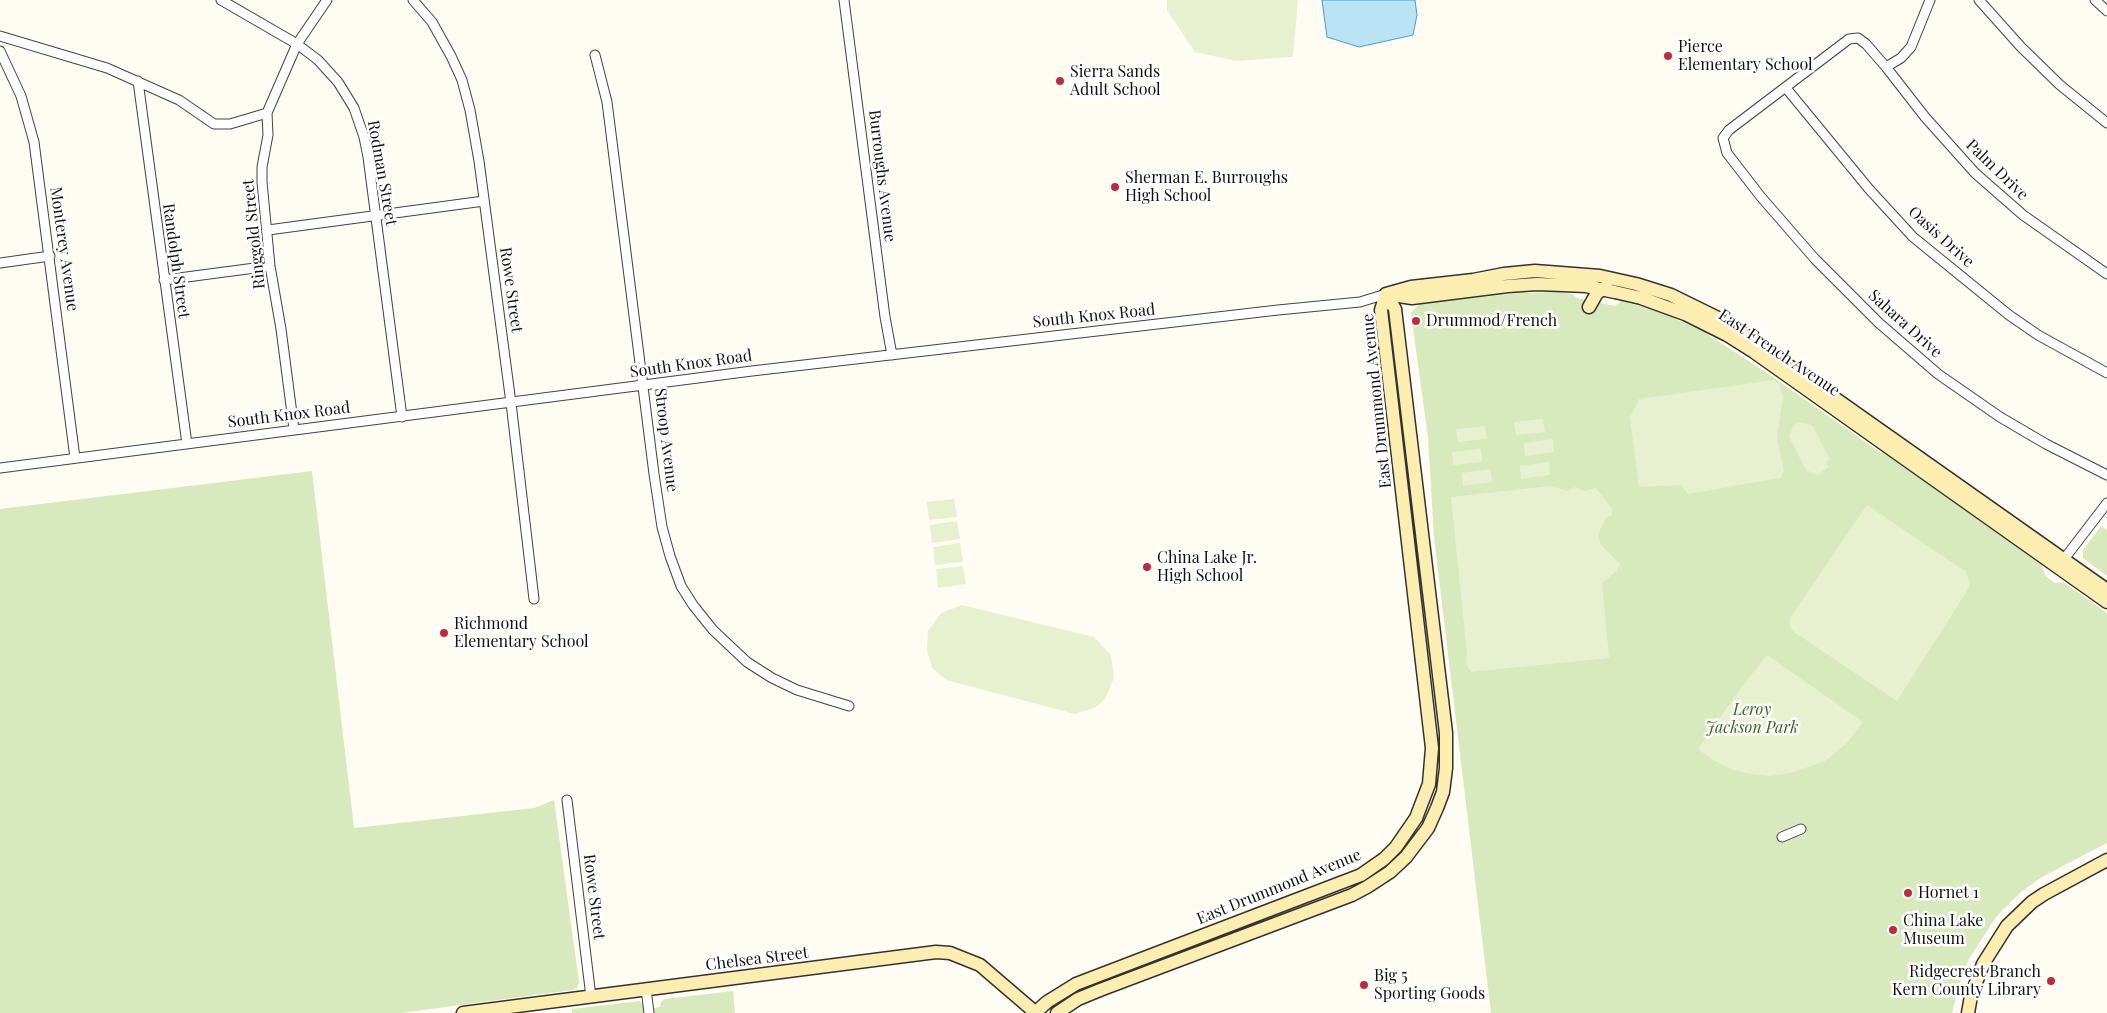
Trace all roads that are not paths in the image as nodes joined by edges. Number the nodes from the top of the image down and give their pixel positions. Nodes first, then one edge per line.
1 (221, 0) edge
2 (327, 0) edge
3 (413, 0) edge
4 (844, 0) edge
5 (1930, 0) edge
6 (1979, 0) edge
7 (2095, 0) edge
8 (2107, 11) edge
9 (0, 36) edge
10 (297, 44) junction
11 (0, 51) edge
12 (595, 56) dead end
13 (1886, 67) junction
14 (138, 81) junction
15 (1786, 88) junction
16 (267, 113) junction
17 (2107, 123) edge
18 (484, 201) junction
19 (375, 216) junction
20 (268, 230) junction
21 (50, 256) junction
22 (0, 263) edge
23 (270, 266) junction
24 (2107, 274) edge
25 (164, 280) junction
26 (1602, 290) junction
27 (1386, 294) junction
28 (1589, 306) dead end
29 (1703, 310) junction
30 (892, 354) junction
31 (2107, 373) edge
32 (644, 385) junction
33 (511, 403) junction
34 (402, 417) junction
35 (294, 429) junction
36 (187, 444) junction
37 (75, 458) junction
38 (0, 468) edge
39 (2107, 475) edge
40 (2107, 504) edge
41 (2061, 563) junction
42 (2107, 590) edge
43 (534, 599) dead end
44 (2107, 602) edge
45 (849, 706) dead end
46 (567, 800) dead end
47 (1801, 828) dead end
48 (1782, 837) dead end
49 (2107, 860) edge
50 (646, 989) junction
51 (592, 997) junction
52 (464, 1013) edge
53 (649, 1013) edge
54 (1036, 1013) edge
55 (1057, 1013) edge
56 (1968, 1013) edge

1 - 10 street, Rodman Street
2 - 10 street
3 - 18 street, Rowe Street
4 - 30 street, Burroughs Avenue
5 - 13 street
6 - 17 street
7 - 8 street
9 - 14 street
10 - 16 street
10 - 19 street, Rodman Street
11 - 21 street, Monterey Avenue
12 - 32 street, Stroop Avenue
13 - 15 street, Palm Drive
13 - 24 street, Palm Drive
14 - 16 street
14 - 25 street, Randolph Street
15 - 31 street, Oasis Drive
15 - 39 street, Sahara Drive
16 - 20 street, Ringgold Street
18 - 19 street
18 - 33 street, Rowe Street
19 - 20 street
19 - 34 street, Rodman Street
20 - 23 street, Ringgold Street
21 - 22 street
21 - 37 street, Monterey Avenue
23 - 25 street
23 - 35 street, Ringgold Street
25 - 36 street, Randolph Street
26 - 27 street, East French Avenue
26 - 28 street
26 - 29 street
26 - 41 street, East French Avenue
27 - 29 street, East French Avenue
27 - 30 street, South Knox Road
27 - 54 street, East Drummond Avenue
27 - 55 street, East Drummond Avenue
29 - 41 street, East French Avenue
30 - 32 street, South Knox Road
32 - 33 street, South Knox Road
32 - 45 street, Stroop Avenue
33 - 34 street, South Knox Road
33 - 43 street, Rowe Street
34 - 35 street, South Knox Road
35 - 36 street, South Knox Road
36 - 37 street, South Knox Road
37 - 38 street, South Knox Road
40 - 41 street
41 - 42 street, East French Avenue
41 - 44 street, East French Avenue
46 - 51 street, Rowe Street
47 - 48 street
49 - 56 street
50 - 51 street, Chelsea Street
50 - 53 street
50 - 54 street, Chelsea Street
51 - 52 street, Chelsea Street

